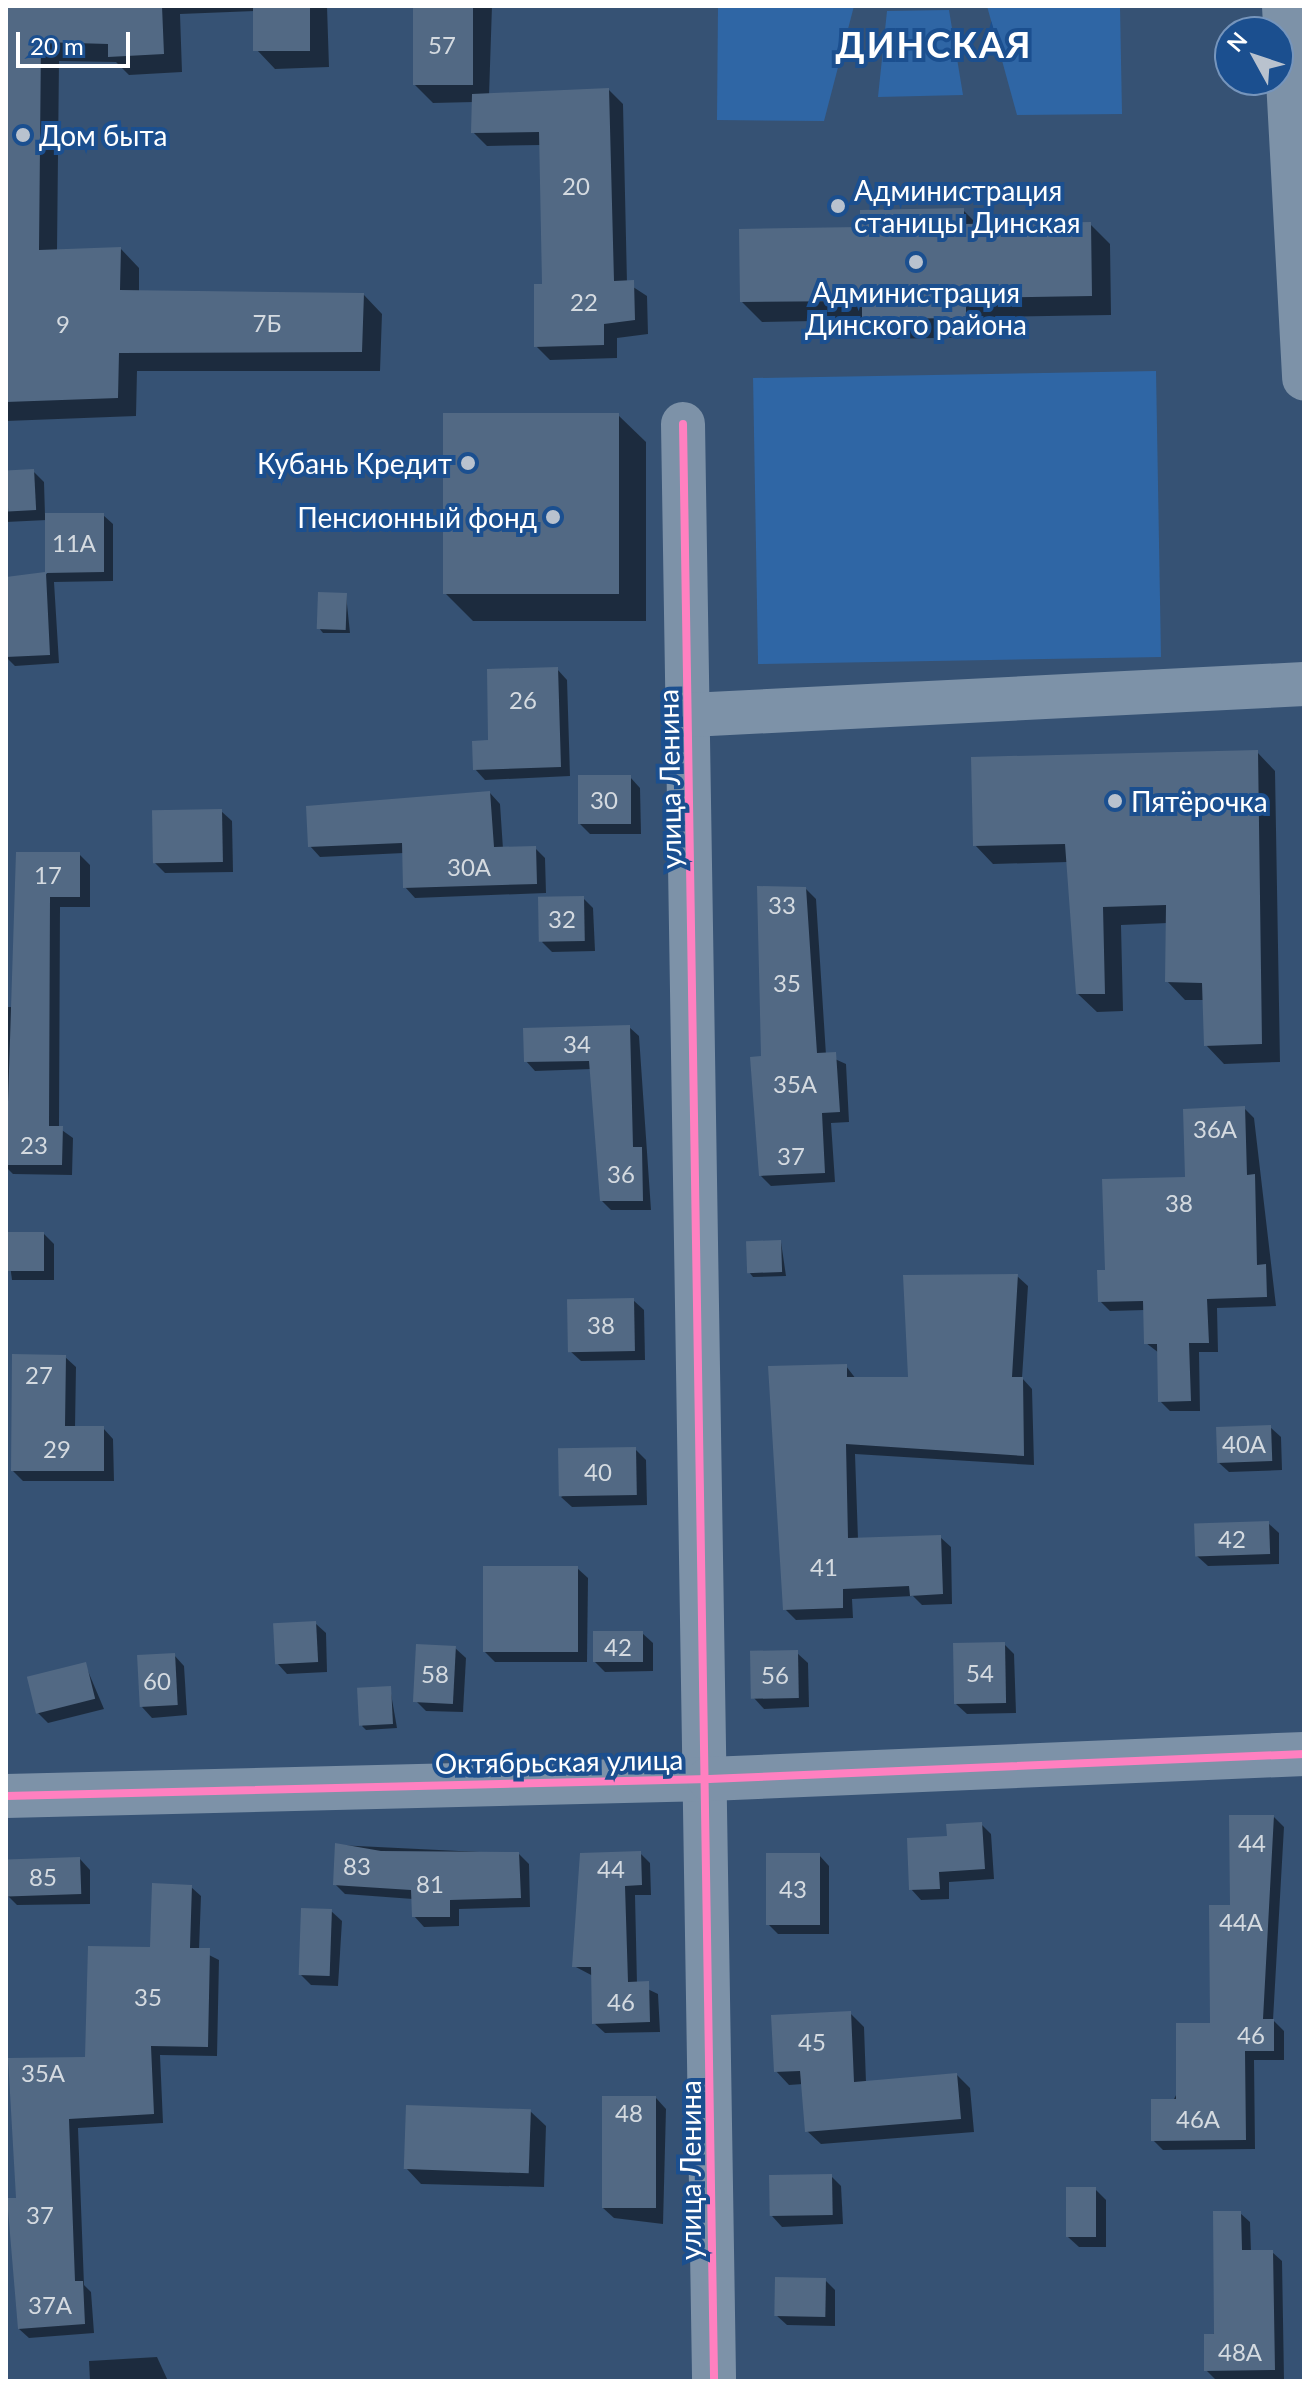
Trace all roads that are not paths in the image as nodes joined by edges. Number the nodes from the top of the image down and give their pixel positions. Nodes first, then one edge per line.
1 (1284, 6) edge
2 (1304, 378) edge
3 (683, 424) dead end
4 (1304, 684) edge
5 (690, 715) junction
6 (1304, 1754) edge
7 (709, 1779) junction
8 (6, 1796) edge
9 (714, 2381) edge

1 - 2 street
3 - 5 street, улица Ленина
4 - 5 street
5 - 7 street, улица Ленина
6 - 7 street, Октябрьская улица
7 - 8 street, Октябрьская улица
7 - 9 street, улица Ленина

